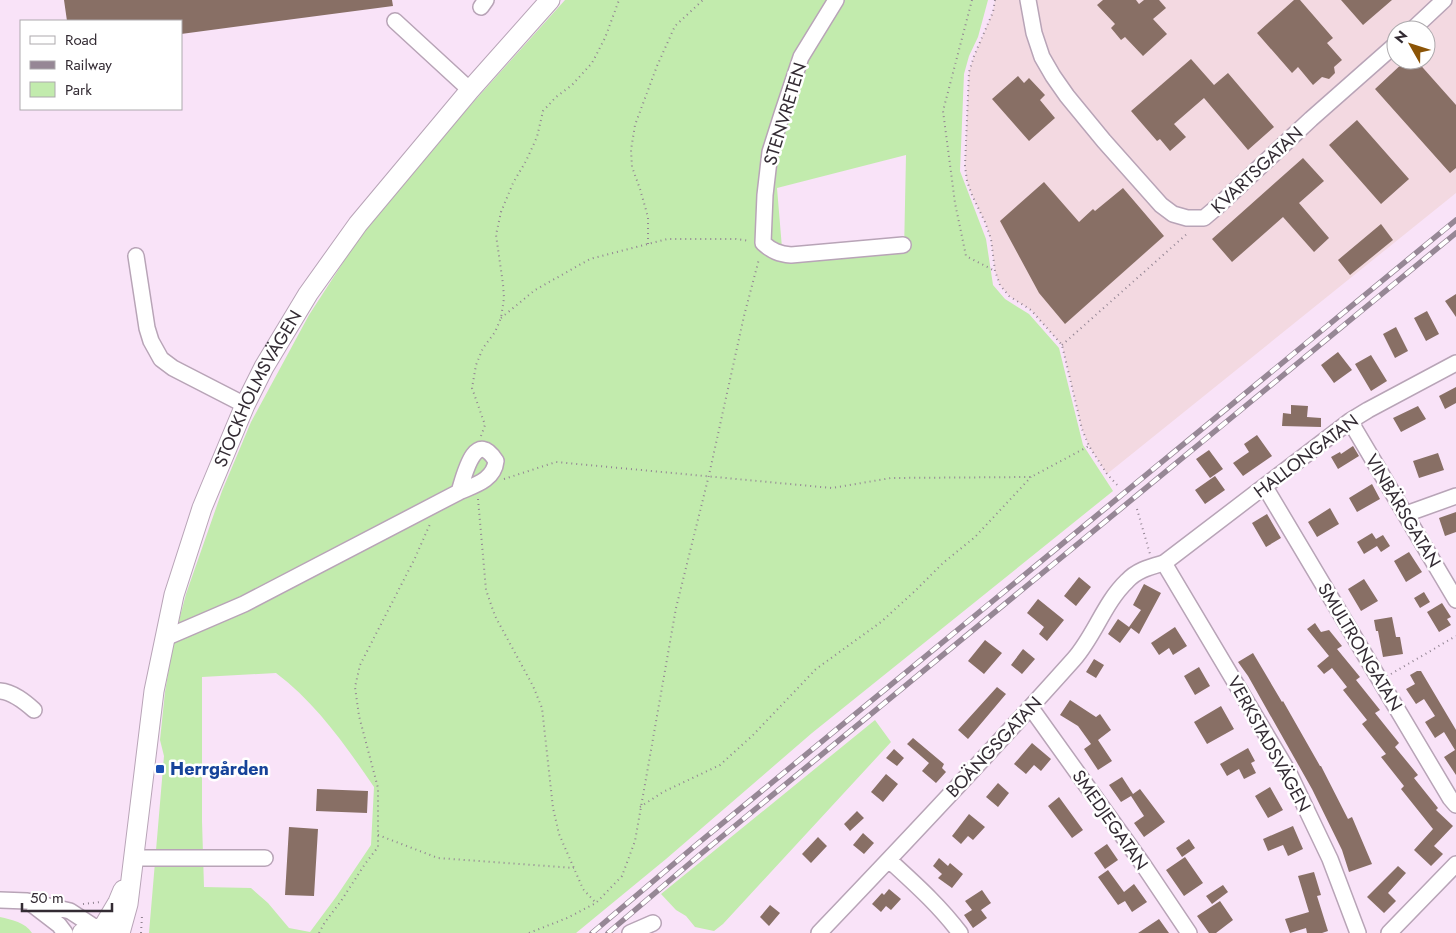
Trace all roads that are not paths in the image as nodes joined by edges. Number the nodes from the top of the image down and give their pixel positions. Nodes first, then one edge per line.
1 (550, 0) edge
2 (836, 0) edge
3 (1028, 0) edge
4 (1444, 0) edge
5 (1423, 20) edge
6 (395, 21) dead end
7 (1386, 53) edge
8 (470, 90) junction
9 (903, 244) dead end
10 (136, 256) dead end
11 (1456, 363) edge
12 (246, 405) junction
13 (1350, 422) junction
14 (1265, 487) junction
15 (459, 492) junction
16 (1456, 496) edge
17 (1406, 514) junction
18 (1159, 565) junction
19 (1456, 600) edge
20 (164, 638) junction
21 (0, 691) edge
22 (1031, 708) junction
23 (34, 710) dead end
24 (1456, 805) edge
25 (134, 858) junction
26 (265, 858) dead end
27 (889, 860) junction
28 (1456, 864) edge
29 (0, 900) edge
30 (28, 901) junction
31 (654, 923) dead end
32 (103, 931) edge
33 (65, 933) edge
34 (630, 933) edge
35 (818, 933) edge
36 (960, 933) edge
37 (1189, 933) edge
38 (1358, 933) edge
39 (1389, 933) edge

1 - 8 main road, STOCKHOLMSVÄGEN
2 - 9 street, STENVRETEN
3 - 7 street, KVARTSGATAN
4 - 5 street
6 - 8 street
8 - 12 main road, STOCKHOLMSVÄGEN
10 - 12 street
11 - 13 street, HALLONGATAN
12 - 20 main road, STOCKHOLMSVÄGEN
13 - 14 street, HALLONGATAN
13 - 17 street, VINBÄRSGATAN
14 - 18 street, HALLONGATAN
14 - 24 street, SMULTRONGATAN
15 - 15 street
15 - 20 street
16 - 17 street
17 - 19 street, VINBÄRSGATAN
18 - 22 street, BOÄNGSGATAN
18 - 38 street, VERKSTADSVÄGEN
20 - 25 main road, STOCKHOLMSVÄGEN
21 - 23 street
22 - 27 street, BOÄNGSGATAN
22 - 37 street, SMEDJEGATAN
25 - 26 street
25 - 32 main road, STOCKHOLMSVÄGEN
27 - 35 street, BOÄNGSGATAN
27 - 36 street
28 - 39 street
29 - 30 street
30 - 32 street
30 - 33 street
31 - 34 street

